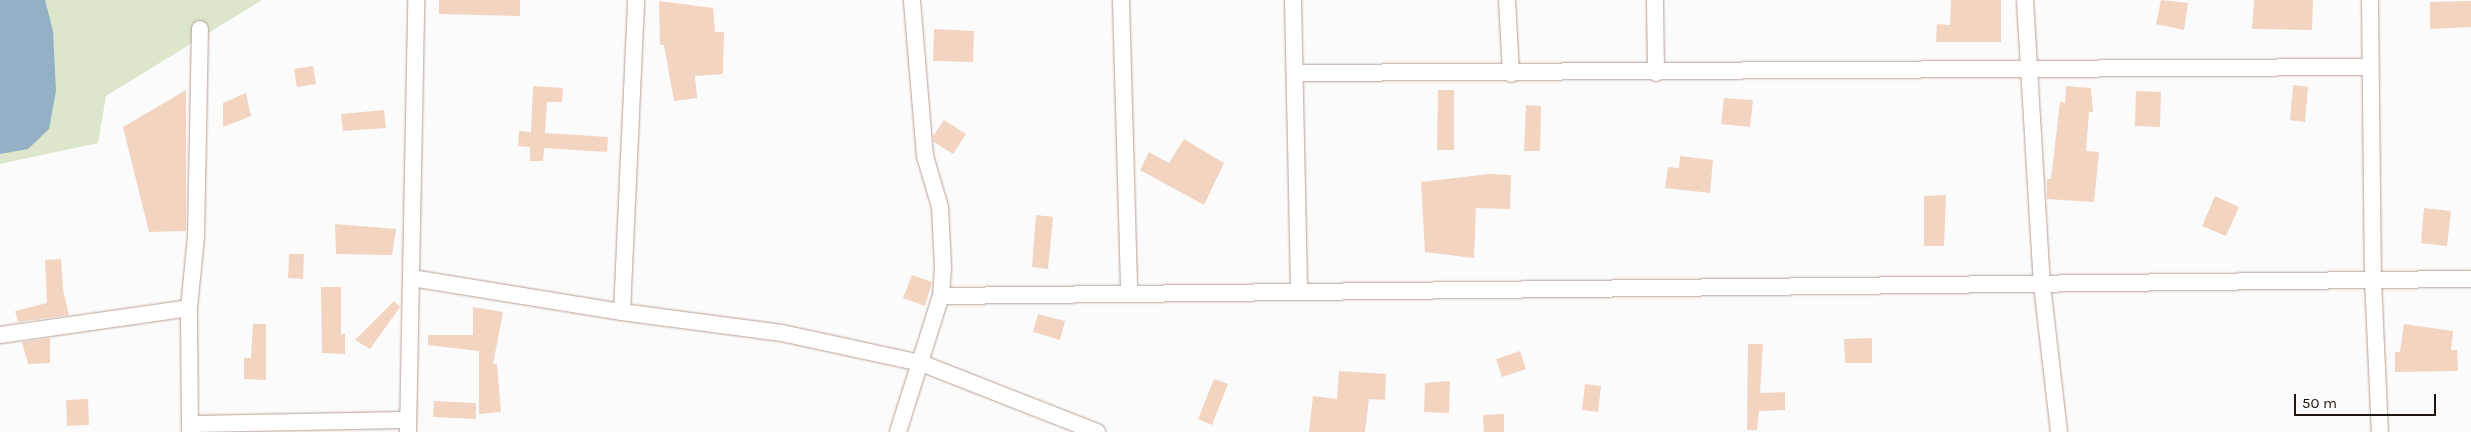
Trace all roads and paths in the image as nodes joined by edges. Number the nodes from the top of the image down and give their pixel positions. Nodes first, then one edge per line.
1 (416, 0) edge
2 (636, 0) edge
3 (912, 0) edge
4 (1121, 0) edge
5 (1293, 0) edge
6 (1507, 0) edge
7 (1655, 0) edge
8 (2025, 0) edge
9 (2370, 0) edge
10 (200, 30) dead end
11 (2370, 67) junction
12 (2029, 71) junction
13 (1295, 73) junction
14 (1656, 73) junction
15 (1511, 74) junction
16 (412, 278) junction
17 (2471, 279) edge
18 (2373, 280) junction
19 (2042, 285) junction
20 (1299, 291) junction
21 (1129, 292) junction
22 (941, 296) junction
23 (189, 308) junction
24 (622, 312) junction
25 (0, 335) edge
26 (921, 363) junction
27 (408, 426) edge
28 (190, 428) edge
29 (898, 432) edge
30 (1097, 432) edge
31 (2059, 432) edge
32 (2380, 432) edge

1 - 16 street
2 - 24 street
3 - 22 street
4 - 21 street
5 - 13 street
6 - 15 street
7 - 14 street
8 - 12 street
9 - 11 street
10 - 23 street
11 - 12 street
11 - 18 street
12 - 14 street
12 - 19 street
13 - 15 street
13 - 20 street
14 - 15 street
16 - 24 street
16 - 27 street
17 - 18 street
18 - 19 street
18 - 32 street
19 - 20 street
19 - 31 street
20 - 21 street
21 - 22 street
22 - 26 street
23 - 25 street
23 - 28 street
24 - 26 street
26 - 29 street
26 - 30 street
27 - 28 street

